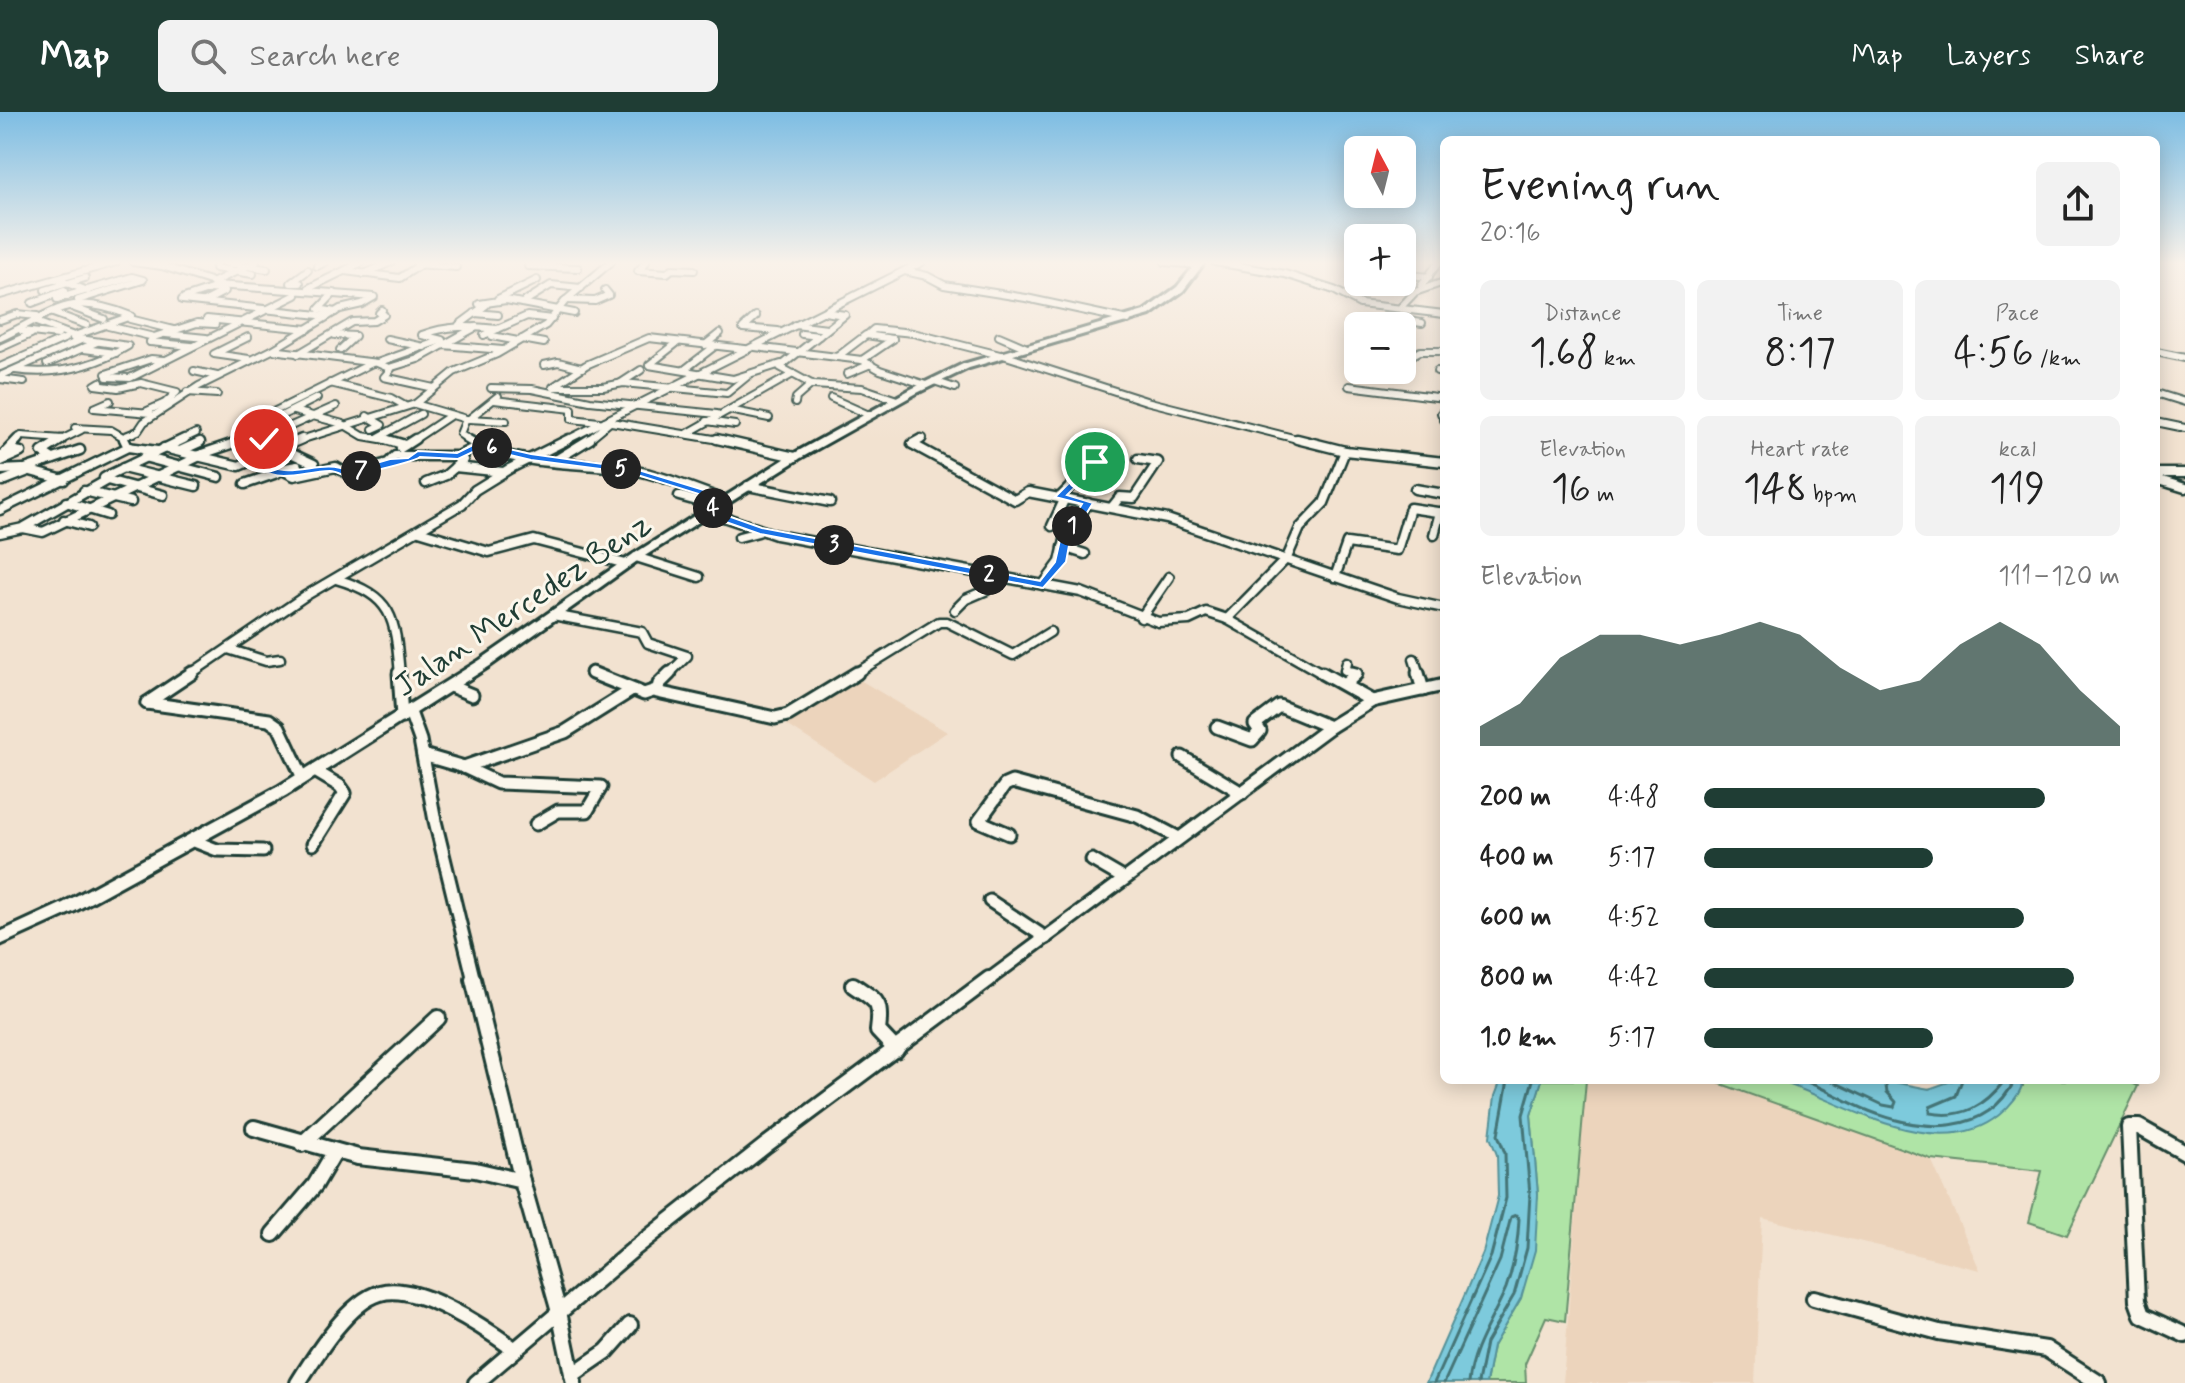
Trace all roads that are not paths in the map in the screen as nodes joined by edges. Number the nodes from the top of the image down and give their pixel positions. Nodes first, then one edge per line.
1 (8, 321) edge
2 (29, 321) edge
3 (30, 321) edge
4 (45, 321) edge
5 (75, 321) edge
6 (111, 321) edge
7 (114, 321) edge
8 (141, 321) edge
9 (232, 321) edge
10 (238, 321) edge
11 (246, 321) edge
12 (310, 321) edge
13 (464, 321) edge
14 (515, 321) edge
15 (549, 321) edge
16 (750, 321) edge
17 (803, 321) edge
18 (829, 321) edge
19 (1123, 321) edge
20 (106, 322) junction
21 (264, 322) junction
22 (371, 322) joint
23 (836, 322) joint
24 (1416, 322) edge
25 (320, 323) joint
26 (1422, 323) dead end
27 (24, 324) junction
28 (86, 325) junction
29 (795, 325) junction
30 (458, 326) junction
31 (477, 326) junction
32 (178, 329) junction
33 (308, 329) junction
34 (498, 329) junction
35 (827, 329) junction
36 (784, 330) junction
37 (221, 332) junction
38 (532, 333) junction
39 (720, 333) dead end
40 (7, 334) edge
41 (164, 334) junction
42 (802, 334) dead end
43 (69, 335) junction
44 (236, 335) dead end
45 (299, 335) junction
46 (867, 335) junction
47 (332, 336) junction
48 (355, 336) junction
49 (819, 336) junction
50 (999, 336) dead end
51 (248, 337) dead end
52 (208, 338) junction
53 (83, 339) junction
54 (152, 339) junction
55 (387, 339) dead end
56 (520, 340) junction
57 (99, 341) junction
58 (678, 342) junction
59 (52, 344) junction
60 (433, 344) junction
61 (443, 345) junction
62 (705, 345) junction
63 (192, 346) junction
64 (715, 346) junction
65 (1, 347) edge
66 (424, 347) junction
67 (750, 348) junction
68 (1027, 348) junction
69 (82, 349) junction
70 (272, 350) junction
71 (340, 350) dead end
72 (503, 350) junction
73 (797, 351) junction
74 (1440, 351) edge
75 (34, 352) junction
76 (162, 352) dead end
77 (1416, 352) edge
78 (116, 353) junction
79 (178, 353) junction
80 (2160, 353) edge
81 (297, 355) junction
82 (1001, 355) junction
83 (0, 357) edge
84 (64, 357) junction
85 (837, 357) junction
86 (331, 358) junction
87 (2185, 358) edge
88 (16, 360) junction
89 (166, 360) junction
90 (249, 360) junction
91 (862, 360) junction
92 (100, 361) junction
93 (32, 362) junction
94 (375, 363) junction
95 (47, 364) junction
96 (322, 364) dead end
97 (781, 364) junction
98 (871, 364) junction
99 (544, 365) dead end
100 (0, 367) edge
101 (73, 368) junction
102 (389, 368) junction
103 (582, 368) junction
104 (125, 369) junction
105 (15, 370) junction
106 (641, 370) dead end
107 (684, 370) junction
108 (194, 371) dead end
109 (141, 373) junction
110 (698, 373) junction
111 (793, 374) junction
112 (847, 374) dead end
113 (749, 375) junction
114 (217, 376) junction
115 (0, 378) edge
116 (402, 380) junction
117 (24, 382) dead end
118 (100, 382) dead end
119 (330, 383) junction
120 (621, 383) junction
121 (930, 383) junction
122 (812, 384) junction
123 (1349, 386) dead end
124 (434, 388) junction
125 (491, 388) dead end
126 (505, 388) junction
127 (955, 388) dead end
128 (549, 389) junction
129 (667, 389) junction
130 (177, 392) junction
131 (192, 392) junction
132 (217, 394) dead end
133 (2160, 394) edge
134 (375, 395) junction
135 (305, 396) junction
136 (1440, 397) edge
137 (831, 398) dead end
138 (897, 400) junction
139 (110, 401) dead end
140 (488, 401) junction
141 (2185, 402) edge
142 (438, 403) dead end
143 (795, 403) dead end
144 (415, 404) junction
145 (526, 404) junction
146 (636, 405) junction
147 (336, 406) dead end
148 (405, 406) junction
149 (280, 409) junction
150 (727, 410) junction
151 (294, 411) junction
152 (424, 411) junction
153 (145, 412) junction
154 (717, 414) junction
155 (157, 415) junction
156 (451, 415) junction
157 (869, 415) junction
158 (315, 416) junction
159 (367, 416) junction
160 (769, 418) dead end
161 (468, 419) junction
162 (506, 421) dead end
163 (707, 421) junction
164 (606, 422) junction
165 (2160, 423) edge
166 (343, 424) junction
167 (735, 425) dead end
168 (70, 427) dead end
169 (2185, 428) edge
170 (373, 429) dead end
171 (81, 430) junction
172 (249, 432) junction
173 (196, 433) dead end
174 (688, 433) junction
175 (123, 437) junction
176 (379, 437) junction
177 (923, 438) dead end
178 (63, 439) junction
179 (200, 442) dead end
180 (405, 445) junction
181 (479, 445) junction
182 (128, 447) junction
183 (283, 447) junction
184 (161, 449) junction
185 (80, 450) dead end
186 (180, 451) junction
187 (1345, 451) junction
188 (197, 456) junction
189 (458, 456) junction
190 (144, 457) junction
191 (531, 457) junction
192 (795, 457) junction
193 (393, 458) junction
194 (53, 459) junction
195 (1114, 459) dead end
196 (1138, 459) dead end
197 (0, 460) edge
198 (254, 460) junction
199 (556, 460) junction
200 (1440, 462) edge
201 (314, 464) dead end
202 (297, 466) dead end
203 (178, 467) junction
204 (455, 467) junction
205 (123, 468) junction
206 (26, 470) junction
207 (1, 471) edge
208 (282, 471) junction
209 (503, 472) junction
210 (2160, 473) edge
211 (2185, 473) edge
212 (156, 477) junction
213 (219, 477) dead end
214 (64, 480) junction
215 (107, 480) junction
216 (2160, 480) edge
217 (3, 481) dead end
218 (426, 483) dead end
219 (122, 484) junction
220 (245, 484) dead end
221 (196, 486) dead end
222 (748, 486) junction
223 (135, 487) junction
224 (2185, 488) edge
225 (1415, 489) dead end
226 (84, 491) junction
227 (1440, 493) edge
228 (101, 495) junction
229 (163, 495) dead end
230 (679, 496) dead end
231 (1062, 497) junction
232 (112, 498) junction
233 (66, 502) junction
234 (131, 502) dead end
235 (830, 502) dead end
236 (1088, 503) junction
237 (716, 506) junction
238 (1112, 507) junction
239 (90, 509) junction
240 (0, 510) edge
241 (1440, 513) edge
242 (46, 515) junction
243 (108, 515) dead end
244 (1440, 518) edge
245 (66, 520) junction
246 (1052, 526) dead end
247 (89, 527) dead end
248 (23, 528) junction
249 (419, 531) junction
250 (760, 531) junction
251 (0, 533) edge
252 (1434, 535) dead end
253 (739, 537) dead end
254 (1063, 547) junction
255 (1085, 554) dead end
256 (1287, 558) junction
257 (631, 561) junction
258 (993, 576) junction
259 (699, 577) dead end
260 (1169, 577) dead end
261 (1335, 577) junction
262 (336, 579) junction
263 (1043, 585) junction
264 (1440, 607) edge
265 (955, 610) dead end
266 (553, 615) junction
267 (1141, 618) junction
268 (1227, 619) junction
269 (1050, 632) dead end
270 (228, 649) junction
271 (280, 659) dead end
272 (1414, 659) dead end
273 (1347, 662) dead end
274 (592, 673) dead end
275 (1345, 684) junction
276 (450, 686) junction
277 (1440, 686) edge
278 (632, 690) junction
279 (656, 690) junction
280 (1423, 690) junction
281 (472, 695) dead end
282 (1372, 701) junction
283 (406, 714) junction
284 (1217, 727) dead end
285 (1330, 727) junction
286 (423, 755) junction
287 (1182, 757) dead end
288 (464, 767) junction
289 (315, 771) junction
290 (303, 778) junction
291 (1242, 793) junction
292 (536, 824) dead end
293 (1009, 834) dead end
294 (1179, 838) junction
295 (194, 841) junction
296 (313, 844) dead end
297 (263, 851) dead end
298 (1092, 860) dead end
299 (1123, 878) junction
300 (990, 901) dead end
301 (1046, 938) junction
302 (0, 939) edge
303 (853, 985) dead end
304 (438, 1018) dead end
305 (896, 1050) junction
306 (254, 1128) dead end
307 (302, 1144) junction
308 (335, 1151) junction
309 (2185, 1153) edge
310 (522, 1181) junction
311 (273, 1234) dead end
312 (1814, 1298) dead end
313 (559, 1312) junction
314 (630, 1325) dead end
315 (2185, 1335) edge
316 (514, 1349) junction
317 (573, 1379) edge
318 (298, 1383) edge
319 (476, 1383) edge
320 (2099, 1383) edge

1 - 27 street
2 - 27 street
3 - 40 street
4 - 43 street
5 - 28 street
6 - 20 street
7 - 43 street
8 - 32 street
9 - 32 street
10 - 37 street
11 - 21 street
12 - 25 street
13 - 30 street
14 - 34 street
15 - 38 street
16 - 36 street
17 - 29 street
18 - 23 street
19 - 68 main road, Jalan Mercedez Benz
20 - 28 street
20 - 54 street
21 - 33 street
21 - 44 street
22 - 47 street
22 - 48 street
23 - 35 street
24 - 26 street
25 - 33 street
27 - 40 street
28 - 43 street
29 - 35 street
29 - 36 street
30 - 31 street
30 - 60 street
31 - 34 street
31 - 61 street
32 - 37 street
32 - 41 street
33 - 45 street
34 - 56 street
35 - 49 street
36 - 67 street
37 - 52 street
38 - 56 street
38 - 56 street
39 - 62 street
40 - 43 street
40 - 59 street
40 - 65 street
41 - 52 street
41 - 54 street
42 - 49 street
43 - 53 street
43 - 59 street
45 - 47 street
45 - 70 street
46 - 82 street
46 - 85 street
46 - 91 street
47 - 48 street
47 - 81 street
48 - 71 street
49 - 73 street
50 - 68 street
51 - 90 street
52 - 63 street
53 - 57 street
53 - 93 street
54 - 63 street
55 - 66 street
56 - 72 street
57 - 69 street
57 - 78 street
58 - 62 street
58 - 103 street
58 - 107 street
59 - 75 street
60 - 61 street
60 - 66 street
61 - 72 street
61 - 102 street
62 - 64 street
63 - 79 street
64 - 67 street
64 - 107 street
65 - 75 street
66 - 94 street
67 - 73 street
67 - 110 street
68 - 82 main road, Jalan Mercedez Benz
69 - 78 street
69 - 84 street
70 - 81 street
70 - 90 street
72 - 124 street
73 - 85 street
73 - 97 street
74 - 77 street
75 - 88 street
76 - 79 street
78 - 92 street
79 - 89 street
80 - 87 street
81 - 86 street
82 - 121 main road, Jalan Mercedez Benz
82 - 187 street
83 - 88 street
84 - 92 street
84 - 95 street
85 - 91 street
86 - 94 street
86 - 96 street
88 - 93 street
88 - 100 street
89 - 104 street
89 - 109 street
90 - 114 street
91 - 98 street
92 - 101 street
93 - 95 street
93 - 105 street
94 - 102 street
94 - 119 street
95 - 101 street
97 - 111 street
97 - 113 street
98 - 112 street
98 - 121 street
99 - 103 street
101 - 105 street
102 - 116 street
103 - 128 street
104 - 109 street
104 - 109 street
105 - 115 street
106 - 120 street
107 - 110 street
108 - 114 street
110 - 113 street
110 - 129 street
111 - 122 street
111 - 150 street
113 - 129 street
114 - 131 street
115 - 117 street
116 - 124 street
116 - 134 street
118 - 130 street
119 - 134 street
119 - 135 street
120 - 128 street
120 - 129 street
121 - 127 street
121 - 138 main road, Jalan Mercedez Benz
122 - 138 street
122 - 143 street
123 - 136 street
124 - 144 street
125 - 126 street
126 - 128 street
126 - 140 street
128 - 145 street
128 - 146 street
129 - 146 street
130 - 131 street
130 - 153 street
131 - 132 street
131 - 155 street
133 - 141 street
134 - 148 street
135 - 149 street
135 - 151 street
137 - 157 street
138 - 157 main road, Jalan Mercedez Benz
139 - 153 street
140 - 145 street
140 - 161 street
142 - 152 street
144 - 148 street
144 - 152 street
145 - 164 street
146 - 154 street
146 - 164 street
147 - 158 street
148 - 159 street
149 - 151 street
149 - 172 street
150 - 154 street
150 - 160 street
151 - 158 street
151 - 172 street
152 - 156 street
152 - 176 street
153 - 155 street
154 - 163 street
155 - 175 street
156 - 161 street
156 - 180 street
157 - 192 main road, Jalan Mercedez Benz
158 - 166 street
158 - 183 street
159 - 166 street
159 - 170 street
161 - 162 street
161 - 181 street
163 - 167 street
163 - 174 street
164 - 174 street
164 - 191 street
164 - 199 street
165 - 169 street
166 - 176 street
166 - 183 street
168 - 171 street
171 - 175 street
171 - 178 street
172 - 188 street
173 - 184 street
174 - 192 street
175 - 182 street
176 - 180 street
177 - 231 street
178 - 194 street
178 - 197 street
179 - 186 street
180 - 193 street
181 - 189 street
181 - 191 street
182 - 184 street
182 - 214 street
183 - 198 street
183 - 201 street
184 - 186 street
184 - 190 street
185 - 194 street
186 - 188 street
187 - 200 street
187 - 256 street
188 - 198 street
188 - 203 street
189 - 193 street
189 - 204 street
190 - 203 street
190 - 205 street
191 - 199 street
191 - 209 street
192 - 222 main road, Jalan Mercedez Benz
193 - 208 street
194 - 206 street
195 - 231 street
196 - 238 street
198 - 208 street
199 - 237 street
202 - 208 street
203 - 212 street
203 - 213 street
204 - 209 street
204 - 218 street
205 - 212 street
205 - 215 street
206 - 207 street
206 - 214 street
206 - 217 street
208 - 220 street
209 - 249 street
210 - 211 street
212 - 221 street
212 - 223 street
214 - 240 street
215 - 219 street
215 - 226 street
216 - 224 street
219 - 223 street
219 - 228 street
222 - 235 street
222 - 237 main road, Jalan Mercedez Benz
223 - 229 street
223 - 232 street
225 - 227 street
226 - 228 street
226 - 233 street
228 - 232 street
230 - 237 street
231 - 236 street
231 - 246 street
232 - 234 street
232 - 239 street
233 - 239 street
233 - 242 street
236 - 238 street
236 - 254 street
237 - 250 street
237 - 257 main road, Jalan Mercedez Benz
238 - 256 street
239 - 243 street
239 - 245 street
241 - 261 street
242 - 245 street
242 - 248 street
244 - 252 street
245 - 247 street
245 - 248 street
248 - 251 street
249 - 257 street
249 - 262 street
250 - 253 street
250 - 258 street
254 - 255 street
254 - 263 street
256 - 261 street
256 - 268 street
257 - 259 street
257 - 266 main road, Jalan Mercedez Benz
258 - 263 street
258 - 265 street
260 - 267 street
261 - 264 street
262 - 270 street
262 - 283 street
263 - 267 street
266 - 276 main road, Jalan Mercedez Benz
266 - 279 street
267 - 268 street
268 - 275 street
269 - 279 street
270 - 271 street
270 - 290 street
272 - 280 street
273 - 275 street
274 - 278 street
275 - 282 street
276 - 281 street
276 - 283 main road, Jalan Mercedez Benz
277 - 280 street
278 - 279 street
278 - 288 street
280 - 282 street
282 - 285 street
283 - 286 street
283 - 289 main road, Jalan Mercedez Benz
284 - 285 street
285 - 291 street
286 - 288 street
286 - 310 street
287 - 291 street
288 - 292 street
289 - 290 main road, Jalan Mercedez Benz
289 - 296 street
290 - 295 main road, Jalan Mercedez Benz
291 - 294 street
293 - 294 street
294 - 299 street
295 - 297 street
295 - 302 main road, Jalan Mercedez Benz
298 - 299 street
299 - 301 street
300 - 301 street
301 - 305 street
303 - 305 street
304 - 307 street
305 - 313 street
306 - 307 street
307 - 308 street
308 - 310 street
308 - 311 street
309 - 315 street
310 - 313 street
312 - 320 street
313 - 316 street
313 - 317 street
314 - 317 street
316 - 318 street
316 - 319 street

